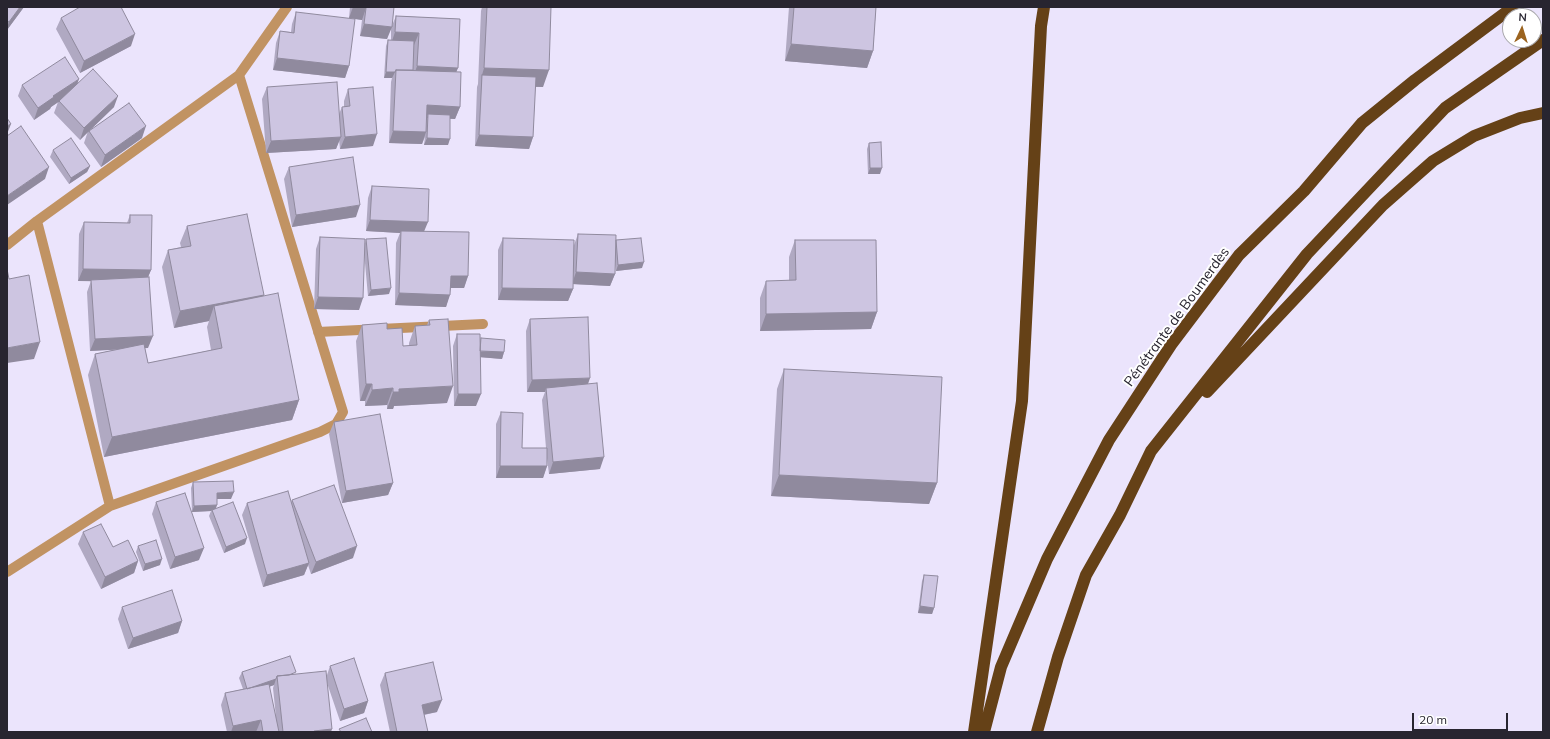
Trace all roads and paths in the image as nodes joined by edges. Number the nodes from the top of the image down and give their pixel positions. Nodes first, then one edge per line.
1 (287, 7) edge
2 (1044, 7) edge
3 (1514, 7) edge
4 (1543, 40) edge
5 (239, 75) junction
6 (1543, 113) edge
7 (37, 221) junction
8 (7, 245) edge
9 (483, 324) dead end
10 (318, 332) junction
11 (1151, 451) junction
12 (110, 506) junction
13 (7, 572) edge
14 (974, 732) edge
15 (984, 732) edge
16 (1037, 732) edge

1 - 5 street
2 - 14 highway
3 - 15 highway, Pénétrante de Boumerdès
4 - 11 highway
5 - 7 street
5 - 10 street
6 - 11 highway
7 - 8 street
7 - 12 street
9 - 10 street
10 - 12 street
11 - 16 highway
12 - 13 street

